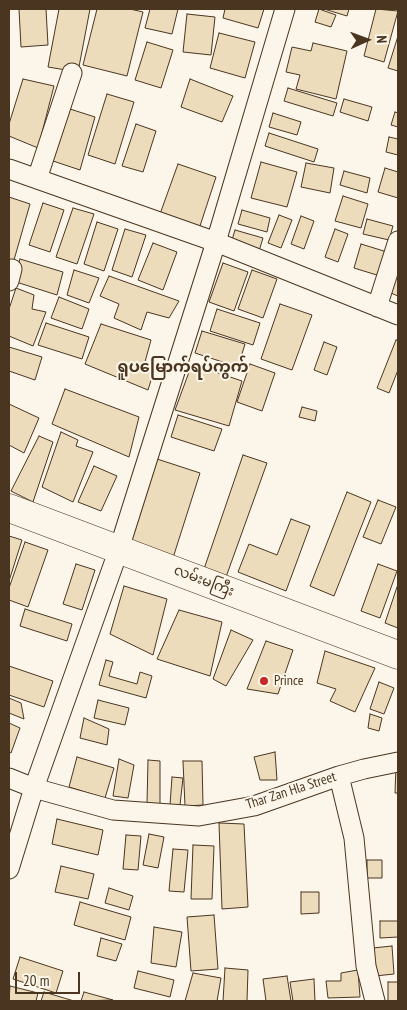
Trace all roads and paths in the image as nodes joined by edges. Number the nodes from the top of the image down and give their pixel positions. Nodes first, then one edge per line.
1 (285, 9) edge
2 (72, 73) dead end
3 (9, 169) edge
4 (37, 179) junction
5 (398, 241) edge
6 (216, 242) junction
7 (377, 307) junction
8 (398, 315) edge
9 (9, 508) edge
10 (119, 549) junction
11 (398, 655) edge
12 (398, 762) edge
13 (340, 776) junction
14 (9, 778) edge
15 (34, 788) junction
16 (9, 868) edge
17 (375, 1001) edge

1 - 6 street
2 - 4 street
3 - 4 street
4 - 6 street
5 - 7 street
6 - 7 street
6 - 10 street
7 - 8 street
9 - 10 main road, လမ်းမကြီး
10 - 11 main road, လမ်းမကြီး
10 - 15 street
12 - 13 street, Thar Zan Hla Street
13 - 15 street, Thar Zan Hla Street
13 - 17 street
14 - 15 street, Thar Zan Hla Street
15 - 16 street

